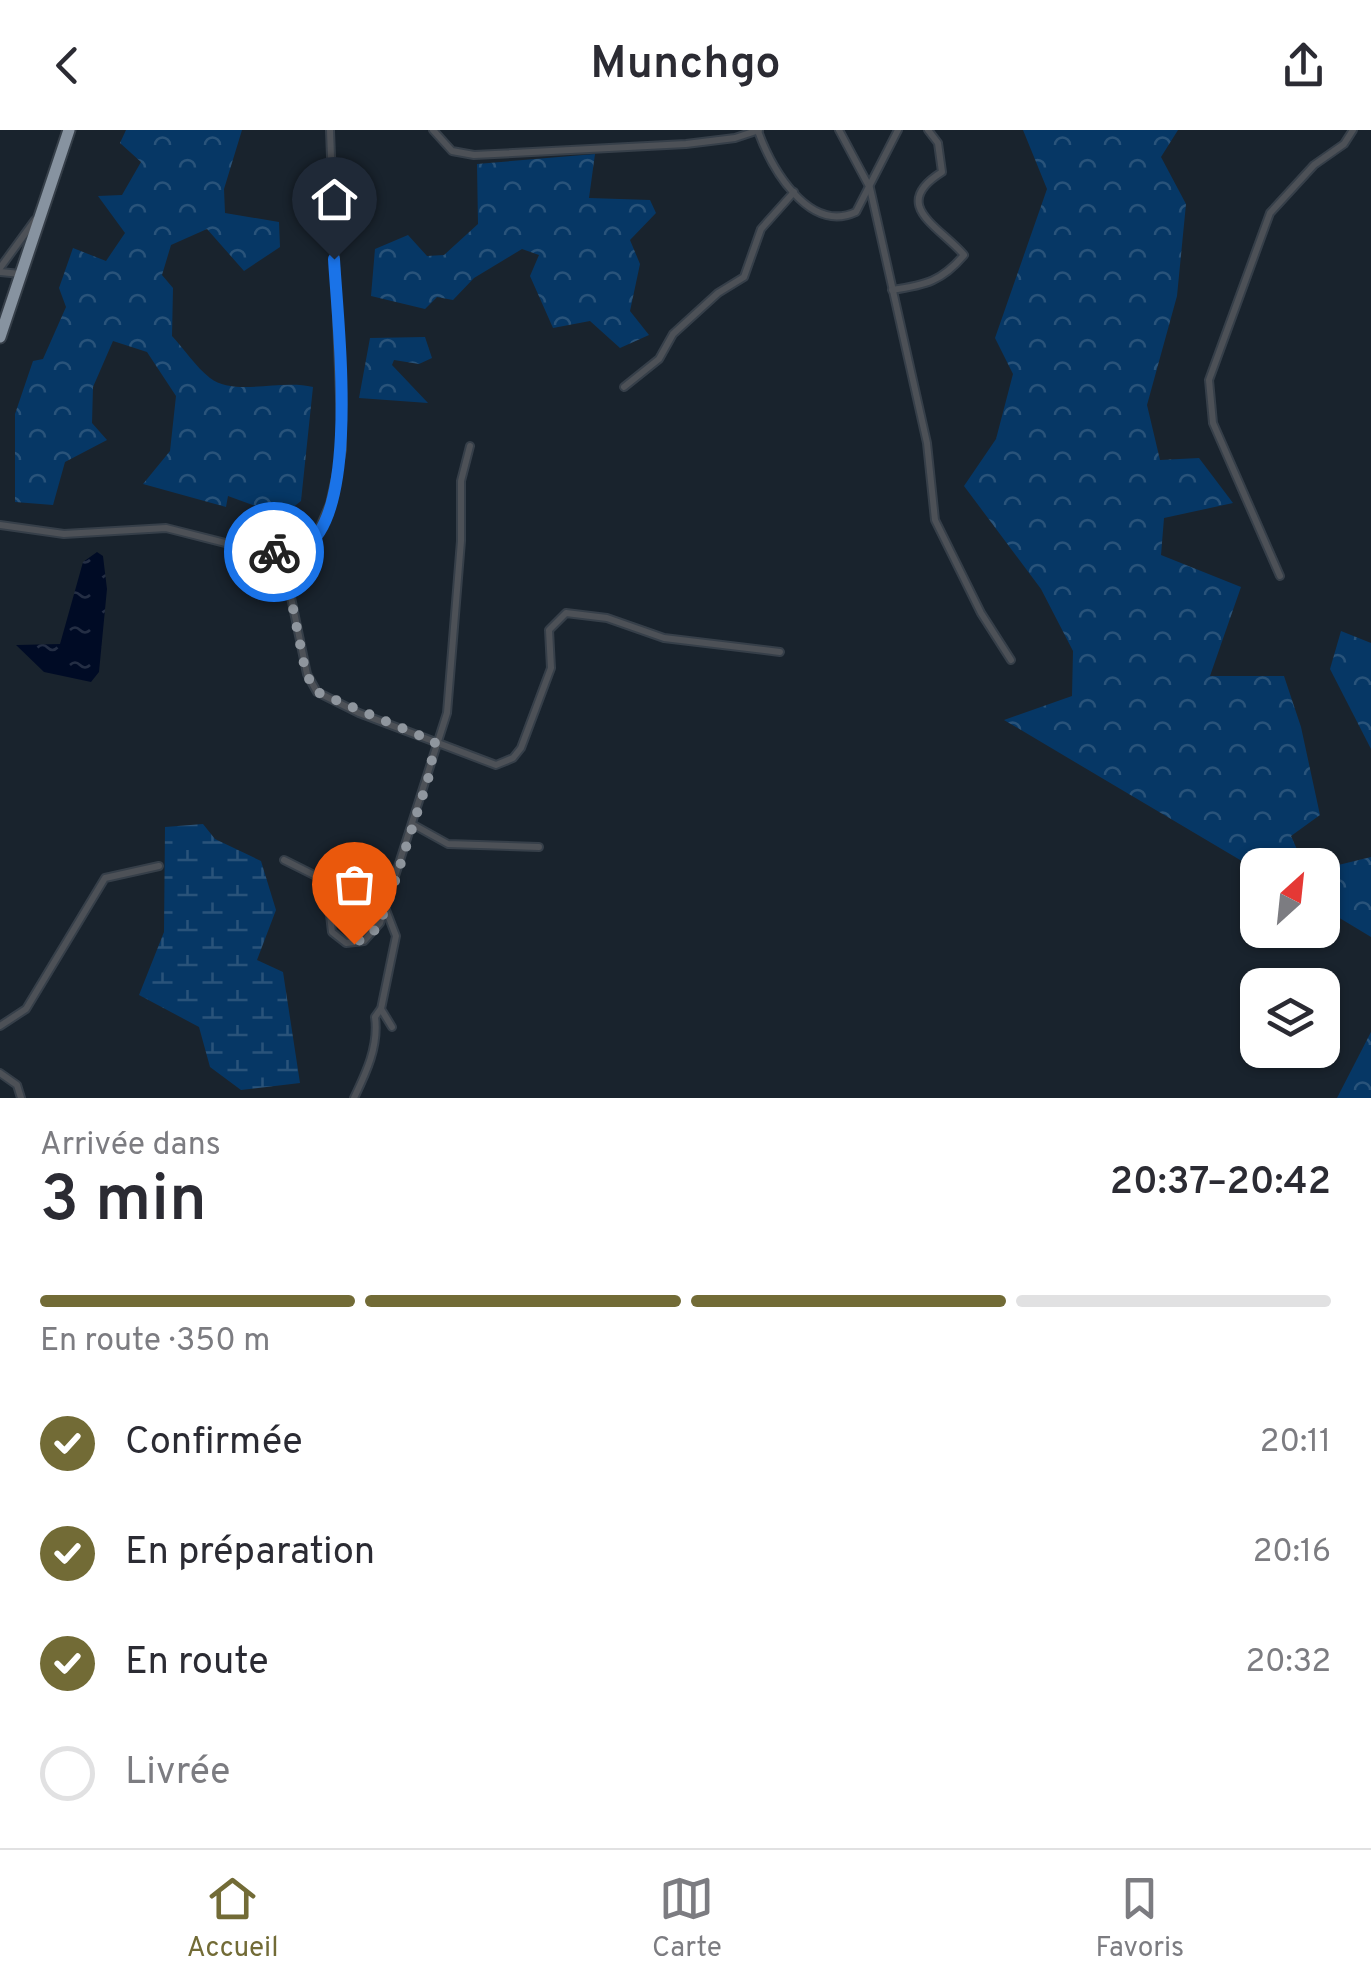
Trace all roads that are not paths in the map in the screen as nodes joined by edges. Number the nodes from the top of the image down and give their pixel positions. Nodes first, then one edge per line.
1 (69, 130) edge
2 (330, 130) edge
3 (433, 130) edge
4 (839, 130) edge
5 (898, 130) edge
6 (928, 130) edge
7 (1353, 130) edge
8 (758, 131) edge
9 (870, 188) junction
10 (794, 192) junction
11 (42, 208) junction
12 (0, 270) edge
13 (21, 274) junction
14 (892, 290) junction
15 (0, 337) edge
16 (624, 388) dead end
17 (470, 446) dead end
18 (0, 525) edge
19 (266, 553) junction
20 (1280, 576) dead end
21 (780, 652) dead end
22 (1011, 660) dead end
23 (435, 742) junction
24 (412, 824) junction
25 (539, 846) dead end
26 (284, 860) dead end
27 (159, 866) dead end
28 (386, 909) junction
29 (381, 1010) junction
30 (0, 1026) edge
31 (392, 1027) dead end
32 (0, 1073) edge
33 (22, 1097) edge
34 (354, 1098) edge

1 - 11 highway
2 - 19 street
3 - 8 street
4 - 9 street
5 - 9 street
6 - 14 street
7 - 20 street
8 - 10 street
9 - 10 street
9 - 14 street
10 - 16 street
11 - 12 street
11 - 13 highway
12 - 13 street
13 - 15 highway
14 - 22 street
17 - 23 street
18 - 19 street
19 - 23 street
21 - 23 street
23 - 24 street
24 - 25 street
24 - 28 street
26 - 28 street
27 - 30 street
28 - 29 street
29 - 31 street
29 - 34 street
32 - 33 street

